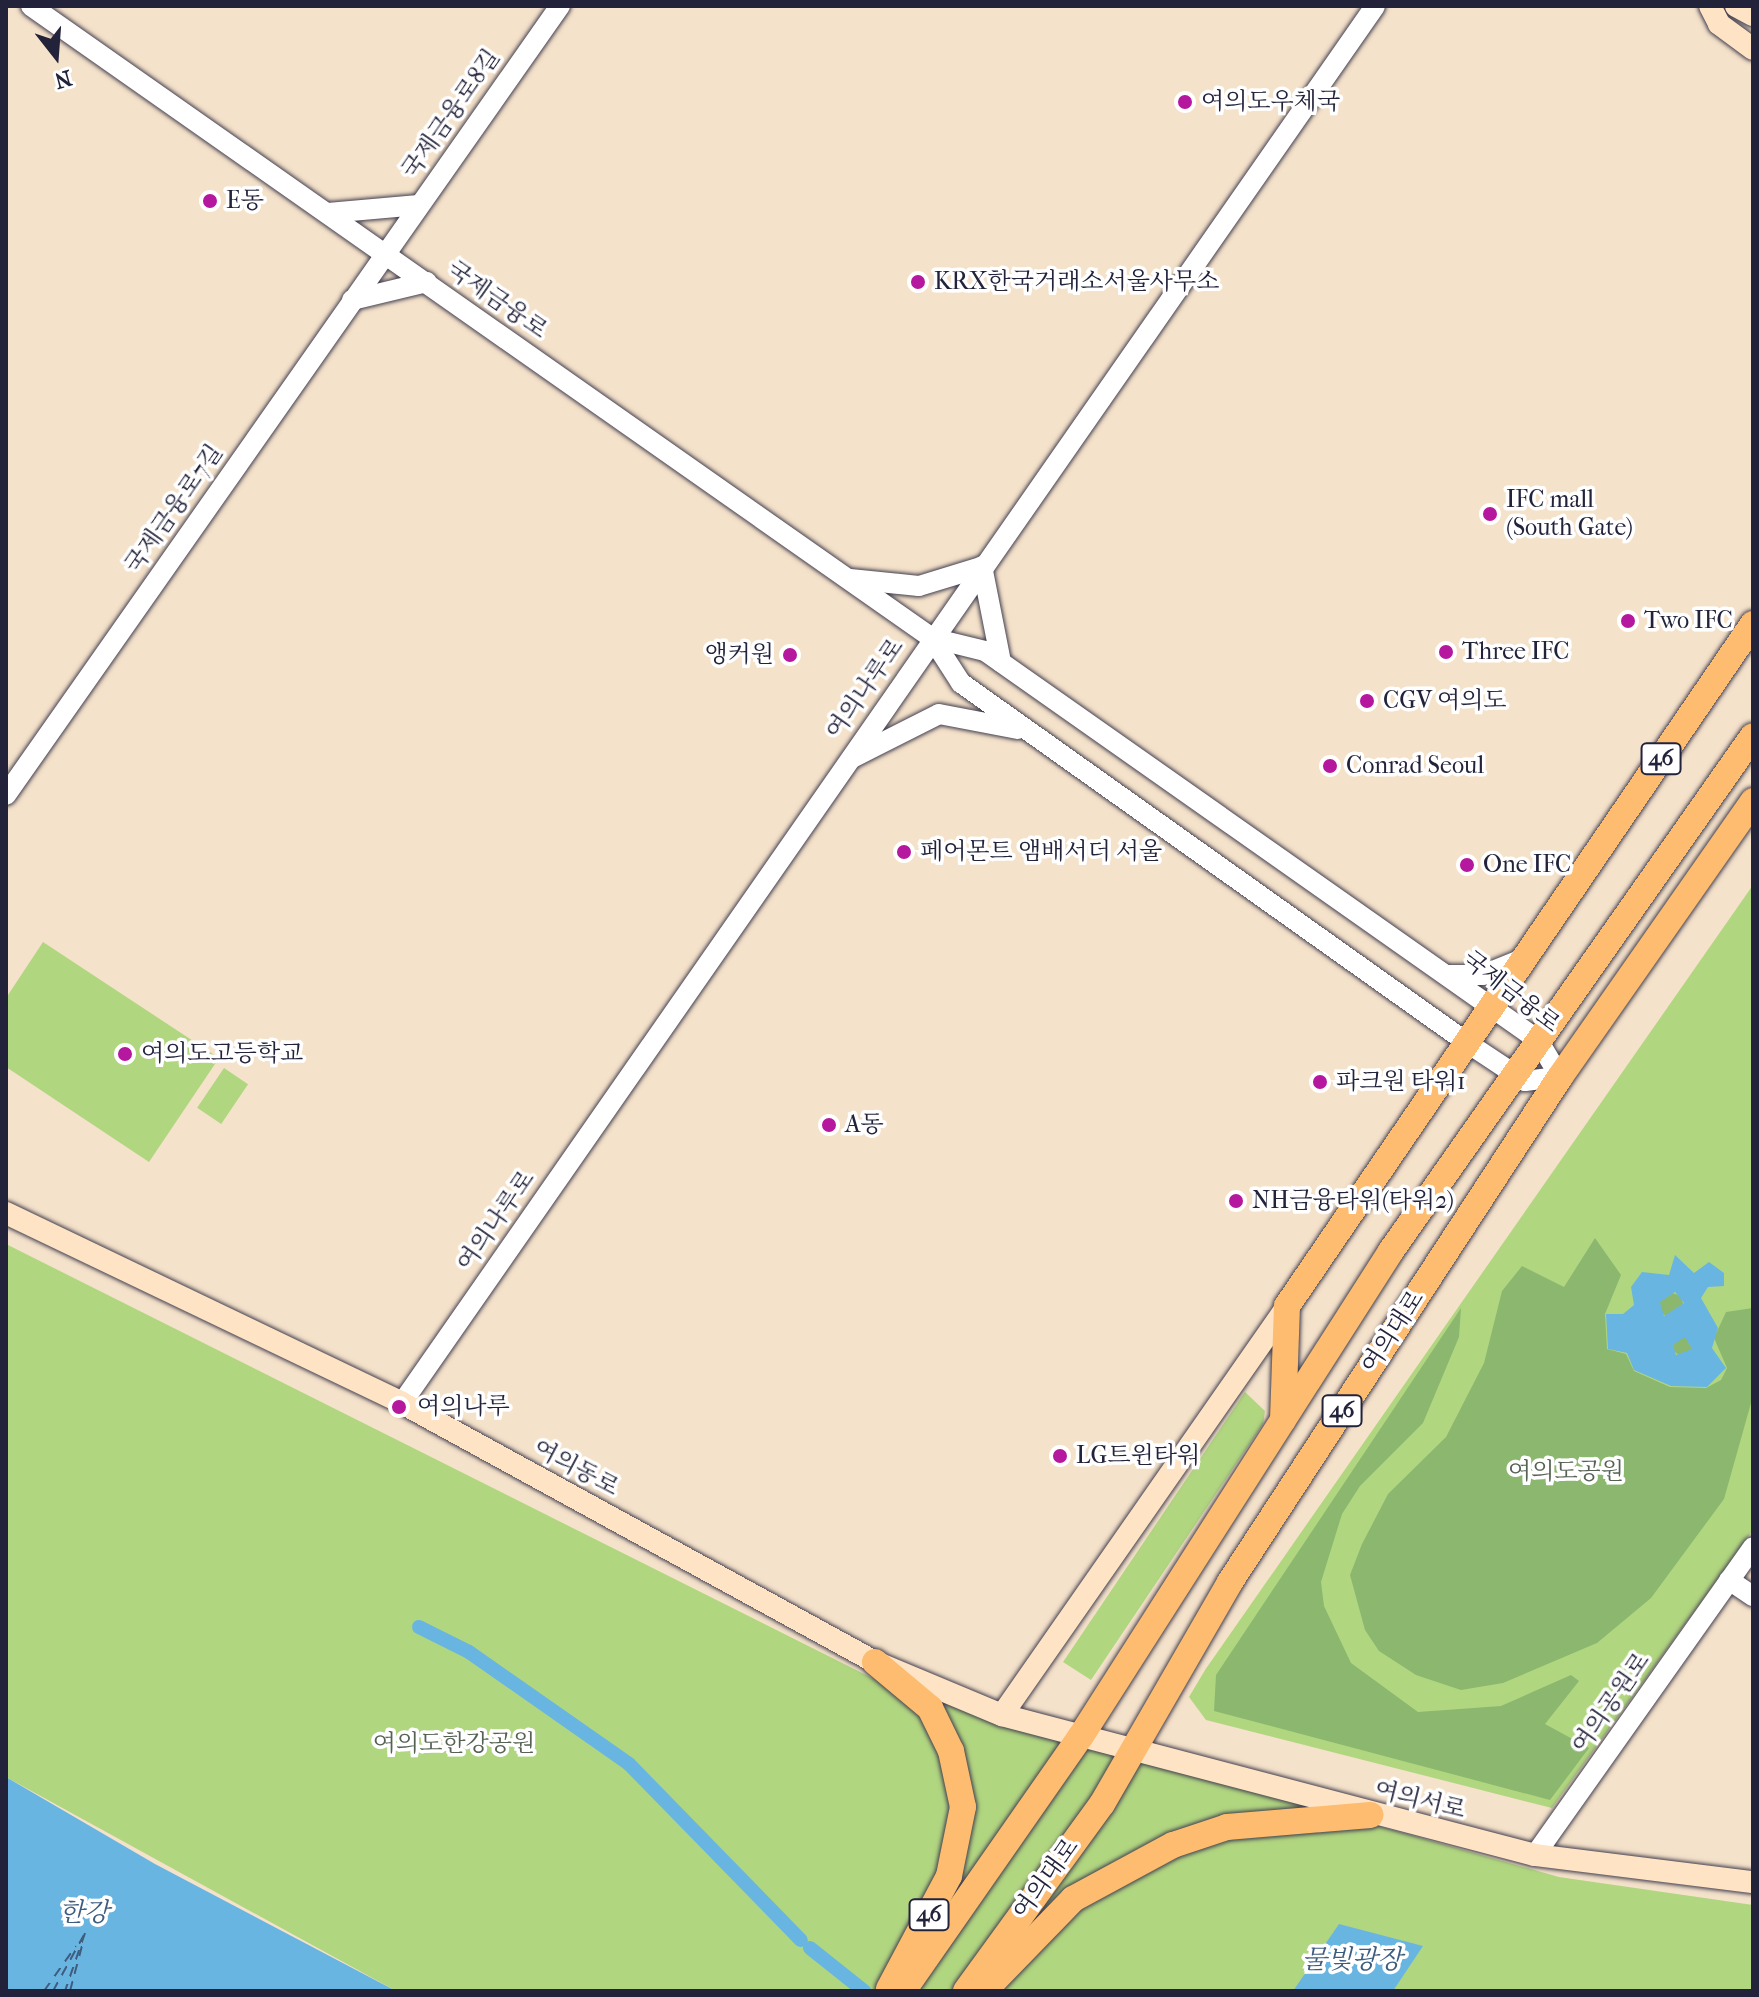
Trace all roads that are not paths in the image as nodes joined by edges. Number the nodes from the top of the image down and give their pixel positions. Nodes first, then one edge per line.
1 (31, 6) edge
2 (560, 6) edge
3 (1375, 6) edge
4 (1710, 6) edge
5 (1736, 6) edge
6 (1753, 15) edge
7 (1753, 49) edge
8 (419, 205) junction
9 (328, 213) junction
10 (385, 253) junction
11 (427, 282) junction
12 (348, 302) junction
13 (982, 566) junction
14 (847, 579) junction
15 (1753, 624) edge
16 (932, 638) junction
17 (1001, 662) junction
18 (1025, 730) junction
19 (1753, 736) edge
20 (848, 759) junction
21 (6, 795) edge
22 (1753, 801) edge
23 (1529, 956) junction
24 (1449, 975) junction
25 (1495, 1007) junction
26 (1538, 1040) junction
27 (1469, 1044) junction
28 (1515, 1074) junction
29 (1560, 1077) junction
30 (6, 1213) edge
31 (1287, 1306) junction
32 (402, 1403) junction
33 (1283, 1423) junction
34 (1753, 1547) edge
35 (1729, 1580) junction
36 (1753, 1596) edge
37 (875, 1662) junction
38 (1002, 1715) junction
39 (1081, 1736) junction
40 (1135, 1752) junction
41 (1371, 1815) junction
42 (1535, 1855) junction
43 (1753, 1882) edge
44 (888, 1991) edge
45 (903, 1991) edge
46 (966, 1991) edge
47 (984, 1991) edge

1 - 9 street, 국제금융로
2 - 8 street, 국제금융로8길
3 - 13 street, 여의나루로
4 - 7 main road
5 - 6 main road
8 - 9 street
8 - 10 street, 국제금융로8길
9 - 10 street, 국제금융로
10 - 11 street, 국제금융로
10 - 12 street, 국제금융로7길
11 - 12 street
11 - 14 street, 국제금융로
12 - 21 street, 국제금융로7길
13 - 14 street
13 - 16 street, 여의나루로
13 - 17 street
14 - 16 street, 국제금융로
15 - 23 main road, 46
16 - 17 street, 국제금융로
16 - 18 street, 국제금융로
16 - 20 street, 여의나루로
17 - 24 street, 국제금융로
18 - 20 street
18 - 27 street, 국제금융로
19 - 26 main road, 여의대로
20 - 32 street, 여의나루로
22 - 29 main road, 여의대로 / 46
23 - 24 street
23 - 25 main road, 46
24 - 25 street, 국제금융로
25 - 26 street, 국제금융로
25 - 27 main road, 46
26 - 28 main road, 여의대로
26 - 29 street, 국제금융로
27 - 28 street, 국제금융로
27 - 31 main road, 46
28 - 29 street, 국제금융로
28 - 33 main road, 여의대로
29 - 40 main road, 여의대로 / 46
30 - 32 main road, 여의동로
31 - 33 main road
31 - 38 main road
32 - 37 main road, 여의동로
33 - 39 main road, 여의대로 / 46
34 - 35 street, 여의공원로
35 - 36 street
35 - 42 street, 여의공원로
37 - 38 main road, 여의동로
37 - 44 main road, 46
38 - 39 main road, 여의동로
39 - 40 main road, 여의서로
39 - 45 main road, 여의대로 / 46
40 - 41 main road, 여의서로
40 - 46 main road, 여의대로 / 46
41 - 42 main road, 여의서로
41 - 47 main road
42 - 43 main road, 여의서로

